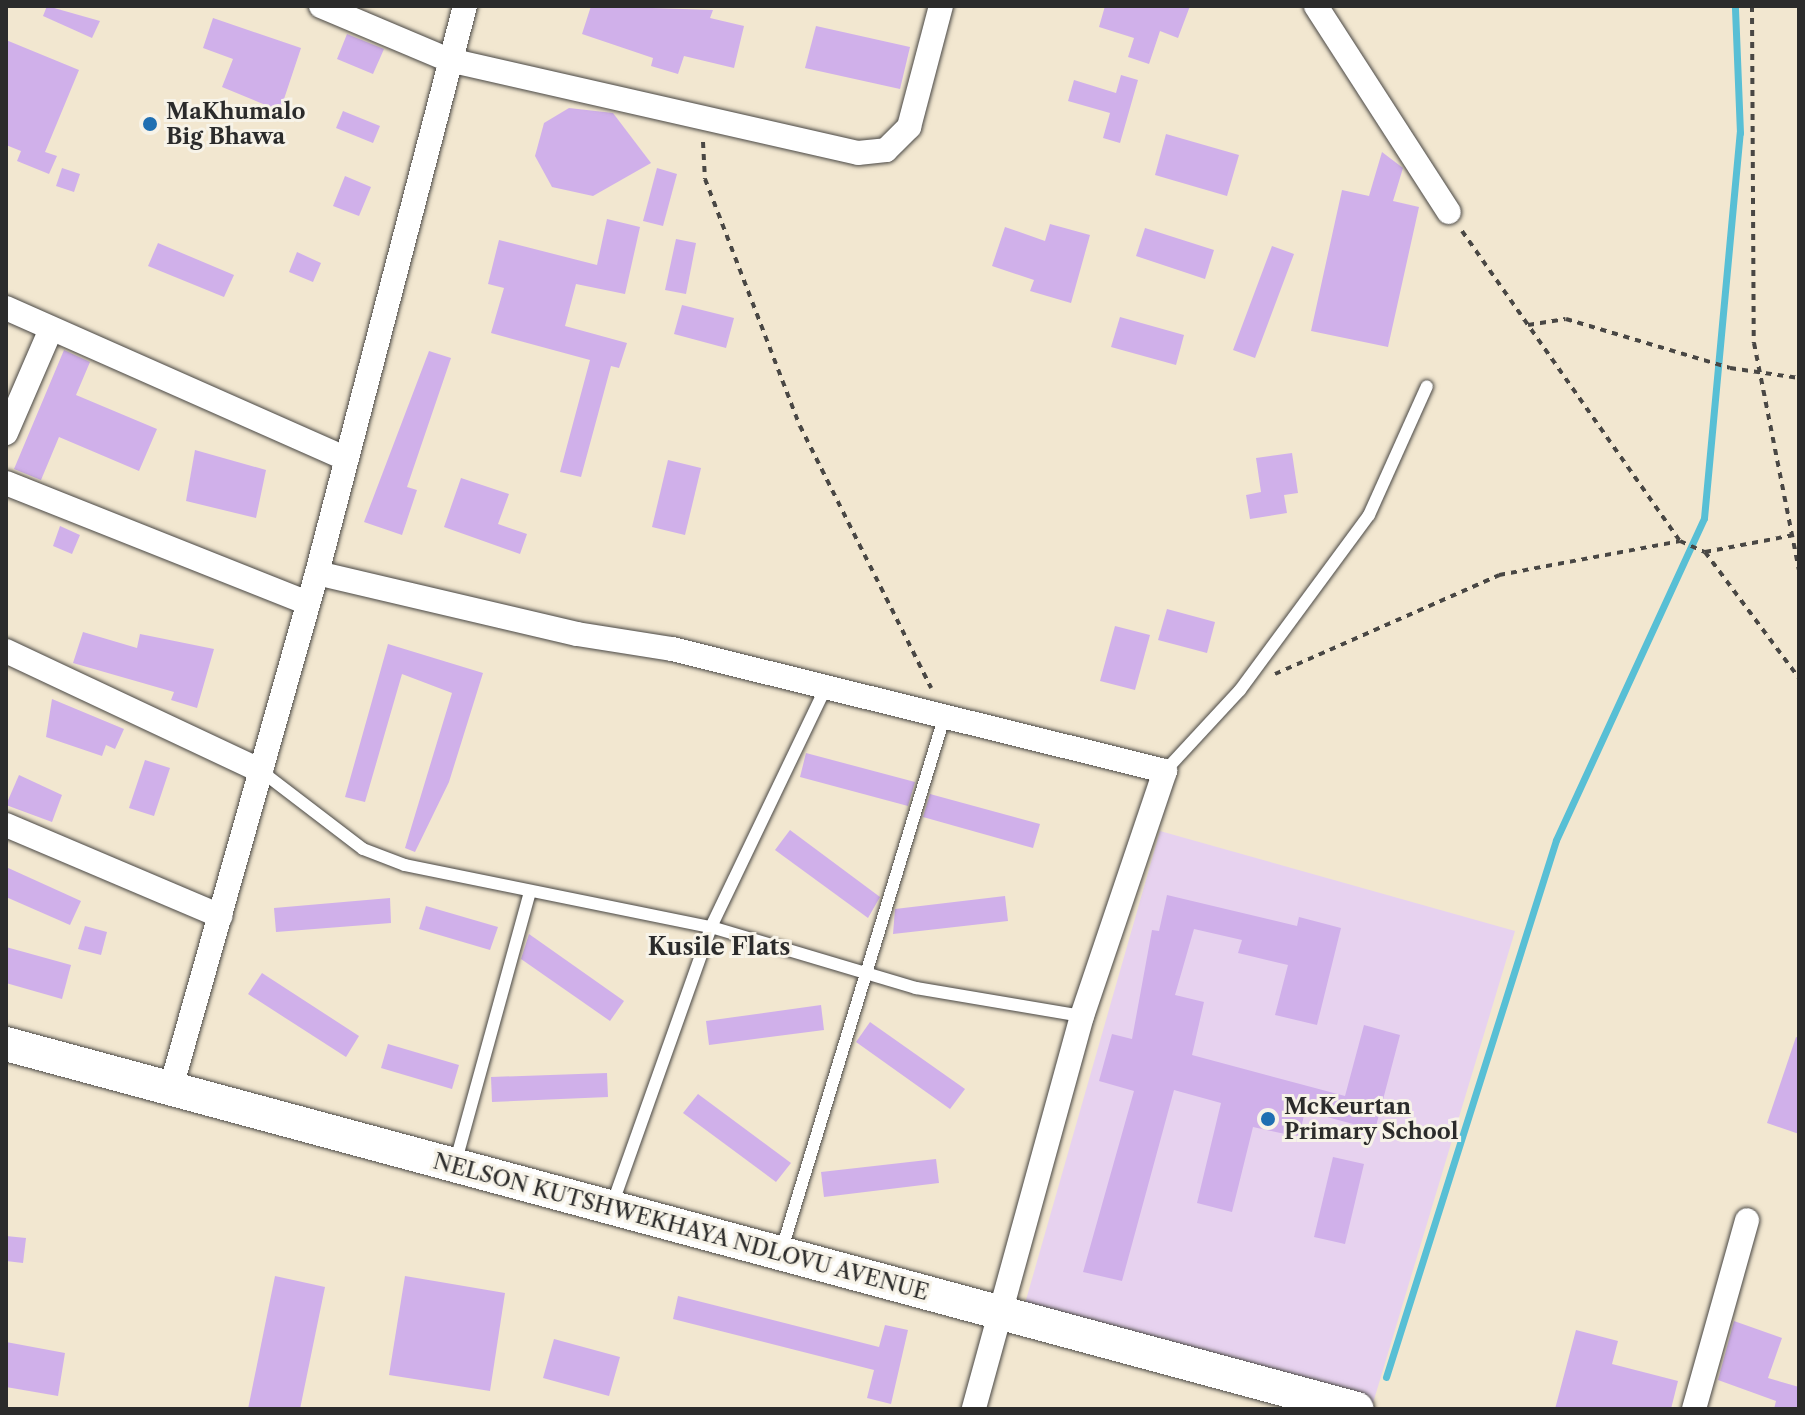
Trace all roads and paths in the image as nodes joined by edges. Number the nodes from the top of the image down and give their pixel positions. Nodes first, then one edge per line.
1 (321, 6) edge
2 (465, 6) edge
3 (941, 6) edge
4 (1316, 6) edge
5 (1752, 6) edge
6 (449, 60) junction
7 (702, 117) junction
8 (1449, 212) joint
9 (6, 308) edge
10 (1528, 325) junction
11 (51, 329) junction
12 (1759, 373) junction
13 (1799, 378) edge
14 (1427, 386) dead end
15 (6, 433) edge
16 (345, 458) junction
17 (6, 483) edge
18 (1799, 534) edge
19 (1790, 536) junction
20 (1680, 541) junction
21 (1705, 552) junction
22 (1799, 570) edge
23 (317, 573) junction
24 (308, 603) junction
25 (6, 651) edge
26 (1799, 678) edge
27 (1240, 690) junction
28 (824, 691) junction
29 (945, 715) junction
30 (261, 771) junction
31 (1165, 771) junction
32 (6, 825) edge
33 (529, 895) junction
34 (220, 916) junction
35 (711, 927) junction
36 (867, 971) junction
37 (1082, 1016) junction
38 (6, 1044) edge
39 (170, 1091) junction
40 (454, 1167) junction
41 (611, 1207) junction
42 (1747, 1220) dead end
43 (781, 1252) junction
44 (1000, 1312) junction
45 (974, 1409) edge
46 (1357, 1409) edge
47 (1694, 1409) edge

1 - 6 street
2 - 6 street
3 - 7 street
4 - 8 street
5 - 12 path
6 - 7 street
6 - 16 street
7 - 29 path
8 - 10 path
9 - 11 street
10 - 12 path
10 - 20 path
11 - 15 street
11 - 16 street
12 - 13 path
12 - 19 path
14 - 27 lane
16 - 23 street
17 - 24 street
18 - 19 path
19 - 21 path
19 - 22 path
20 - 21 path
20 - 27 path
21 - 26 path
23 - 24 street
23 - 28 street
24 - 30 street
25 - 30 street
27 - 31 lane
28 - 29 street
28 - 35 lane
29 - 31 street
29 - 36 lane
30 - 33 lane
30 - 34 street
31 - 37 street
32 - 34 street
33 - 35 lane
33 - 40 lane
34 - 39 street
35 - 36 lane
35 - 41 lane
36 - 37 lane
36 - 43 lane
37 - 44 street
38 - 39 street, NELSON KUTSHWEKHAYA NDLOVU AVENUE
39 - 40 street, NELSON KUTSHWEKHAYA NDLOVU AVENUE
40 - 41 street, NELSON KUTSHWEKHAYA NDLOVU AVENUE
41 - 43 street, NELSON KUTSHWEKHAYA NDLOVU AVENUE
42 - 47 street
43 - 44 street, NELSON KUTSHWEKHAYA NDLOVU AVENUE
44 - 45 street
44 - 46 street, NELSON KUTSHWEKHAYA NDLOVU AVENUE

